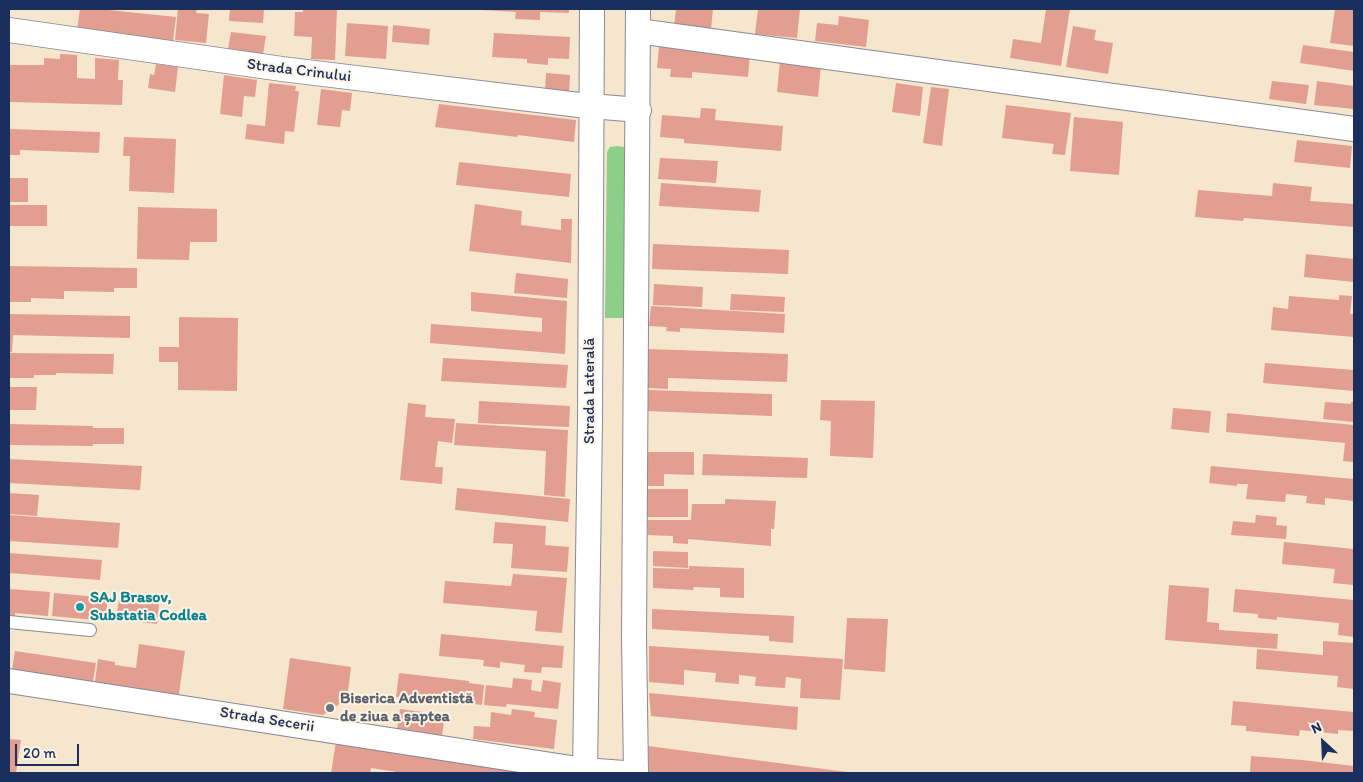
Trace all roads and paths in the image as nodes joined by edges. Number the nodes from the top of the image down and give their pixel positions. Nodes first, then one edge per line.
1 (592, 9) edge
2 (638, 20) edge
3 (9, 30) edge
4 (591, 106) junction
5 (638, 110) junction
6 (1354, 129) edge
7 (9, 622) edge
8 (90, 630) dead end
9 (9, 681) edge
10 (584, 771) edge
11 (624, 773) edge
12 (636, 773) edge

1 - 4 street, Strada Laterală
2 - 5 street
2 - 6 street
3 - 4 street, Strada Crinului
4 - 5 street, Strada Crinului
4 - 10 street, Strada Laterală
5 - 12 street
7 - 8 lane
9 - 10 street, Strada Secerii
10 - 11 street, Strada Secerii

